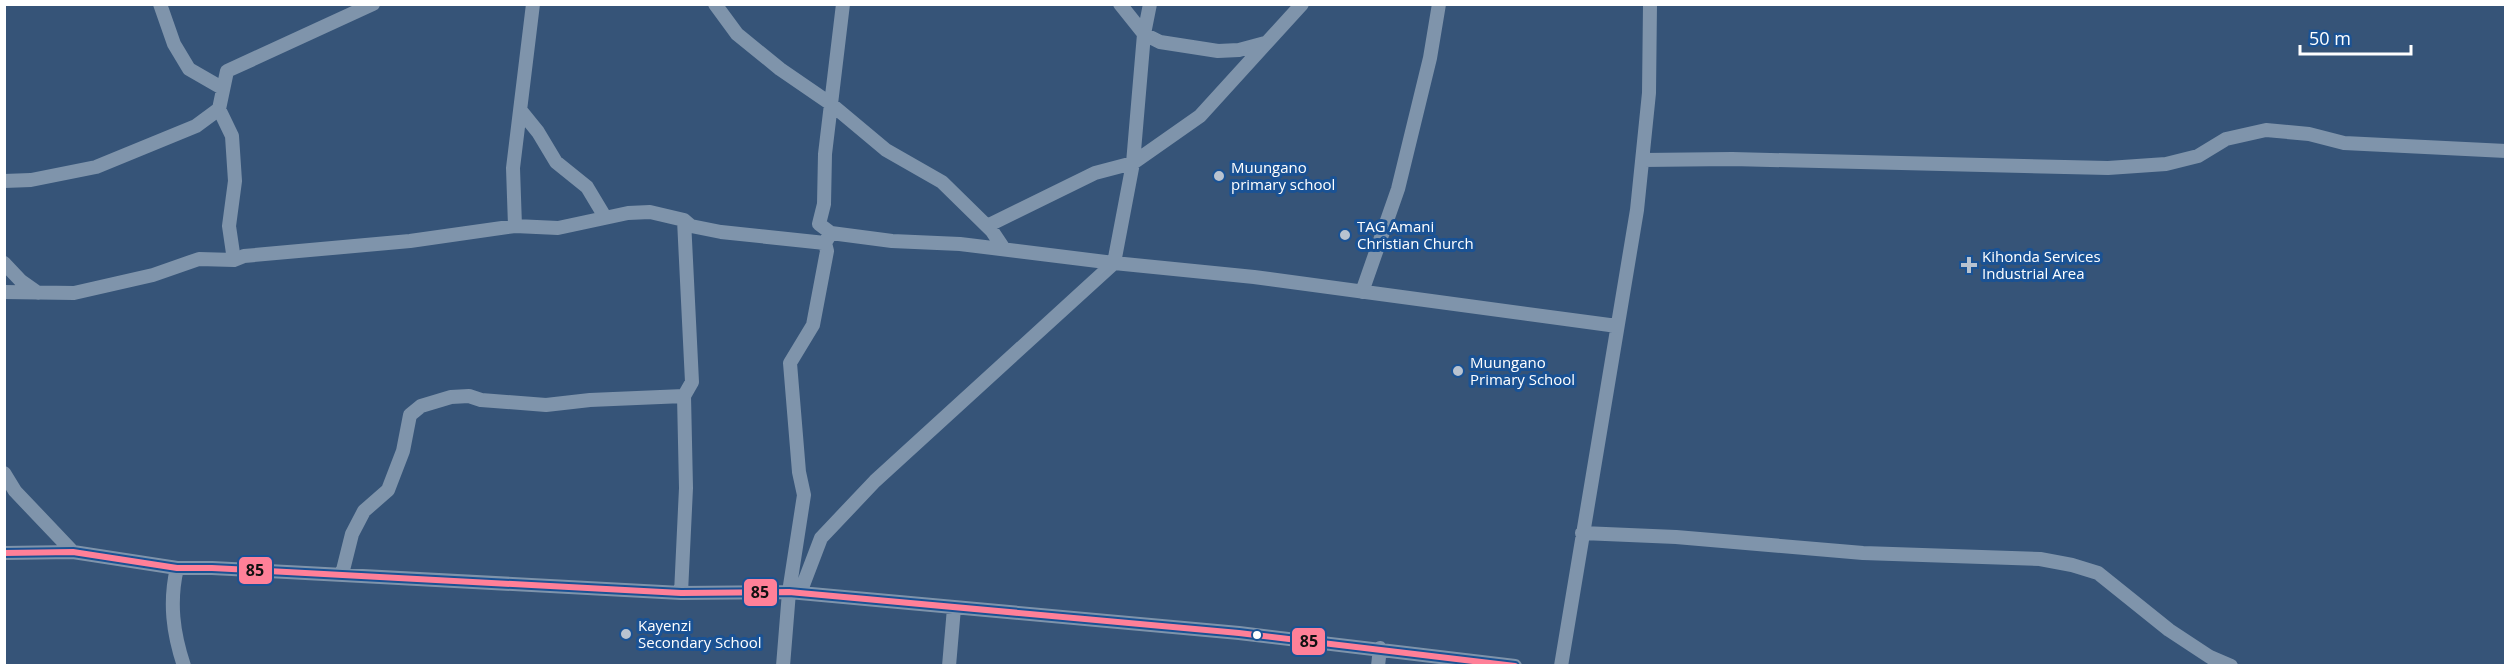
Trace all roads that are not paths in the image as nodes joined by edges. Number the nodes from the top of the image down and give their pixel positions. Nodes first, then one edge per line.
1 (159, 4) edge
2 (374, 4) edge
3 (533, 4) edge
4 (715, 4) edge
5 (843, 4) edge
6 (1120, 4) edge
7 (1150, 4) edge
8 (1302, 4) edge
9 (1439, 4) edge
10 (1650, 4) edge
11 (1144, 34) junction
12 (1265, 43) junction
13 (222, 88) junction
14 (831, 104) junction
15 (219, 109) junction
16 (521, 111) junction
17 (2505, 152) edge
18 (1643, 160) junction
19 (1133, 163) junction
20 (4, 181) edge
21 (605, 218) junction
22 (684, 220) junction
23 (515, 226) junction
24 (987, 226) junction
25 (828, 238) junction
26 (1004, 249) junction
27 (234, 260) junction
28 (4, 263) edge
29 (1114, 263) junction
30 (4, 292) edge
31 (1362, 292) junction
32 (38, 293) junction
33 (1617, 326) junction
34 (684, 396) junction
35 (4, 473) edge
36 (1582, 533) junction
37 (73, 552) junction
38 (4, 553) edge
39 (177, 568) junction
40 (342, 574) junction
41 (681, 593) junction
42 (794, 593) junction
43 (954, 608) junction
44 (1380, 648) junction
45 (184, 666) edge
46 (783, 666) edge
47 (948, 666) edge
48 (1378, 666) edge
49 (1515, 666) edge
50 (1561, 666) edge
51 (2230, 666) edge

1 - 13 street
2 - 13 street
3 - 16 street
4 - 14 street
5 - 14 street
6 - 11 street
7 - 11 street
8 - 12 street
9 - 31 street
10 - 18 street
11 - 12 street
11 - 19 street
12 - 19 street
13 - 15 street
14 - 24 street
14 - 25 street
15 - 20 street
15 - 27 street
16 - 21 street
16 - 23 street
17 - 18 street
18 - 33 street
19 - 24 street
19 - 29 street
21 - 22 street
21 - 23 street
22 - 25 street
22 - 34 street
23 - 27 street
24 - 26 street
25 - 26 street
25 - 42 street
26 - 29 street
27 - 32 street
28 - 32 street
29 - 31 street
29 - 42 street
30 - 32 street
31 - 33 street
33 - 36 street
34 - 40 street
34 - 41 street
35 - 37 street
36 - 50 street
36 - 51 street
37 - 38 street
37 - 39 street
39 - 40 street
39 - 45 street
40 - 41 street
41 - 42 street
42 - 43 street
42 - 46 street
43 - 44 street
43 - 47 street
44 - 48 street
44 - 49 street

